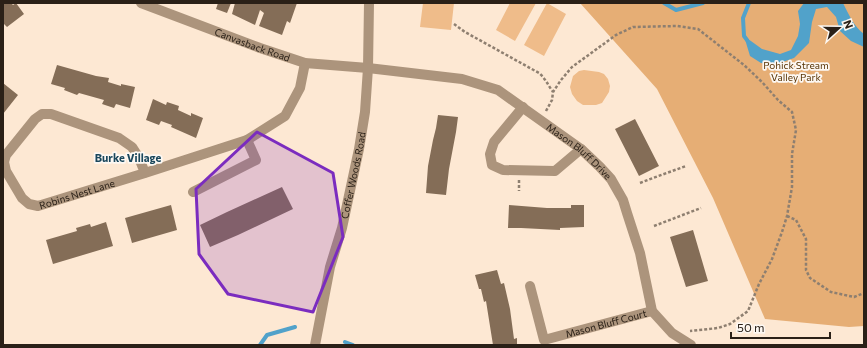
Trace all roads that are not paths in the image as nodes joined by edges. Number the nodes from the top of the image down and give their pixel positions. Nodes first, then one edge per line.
1 (141, 3) edge
2 (369, 3) edge
3 (305, 63) junction
4 (368, 68) junction
5 (523, 107) junction
6 (247, 140) junction
7 (581, 149) junction
8 (145, 173) junction
9 (193, 192) dead end
10 (530, 286) dead end
11 (652, 311) junction
12 (314, 345) edge
13 (690, 345) edge

1 - 3 street, Canvasback Road
2 - 4 street, Coffer Woods Road
3 - 4 street, Canvasback Road
3 - 6 street, Robins Nest Lane
4 - 5 street, Mason Bluff Drive
4 - 12 street, Coffer Woods Road
5 - 7 street, Mason Bluff Drive
5 - 7 street
6 - 8 street, Robins Nest Lane
6 - 9 street
7 - 11 street, Mason Bluff Drive
8 - 8 street, Robins Nest Lane
10 - 11 street, Mason Bluff Court
11 - 13 street

